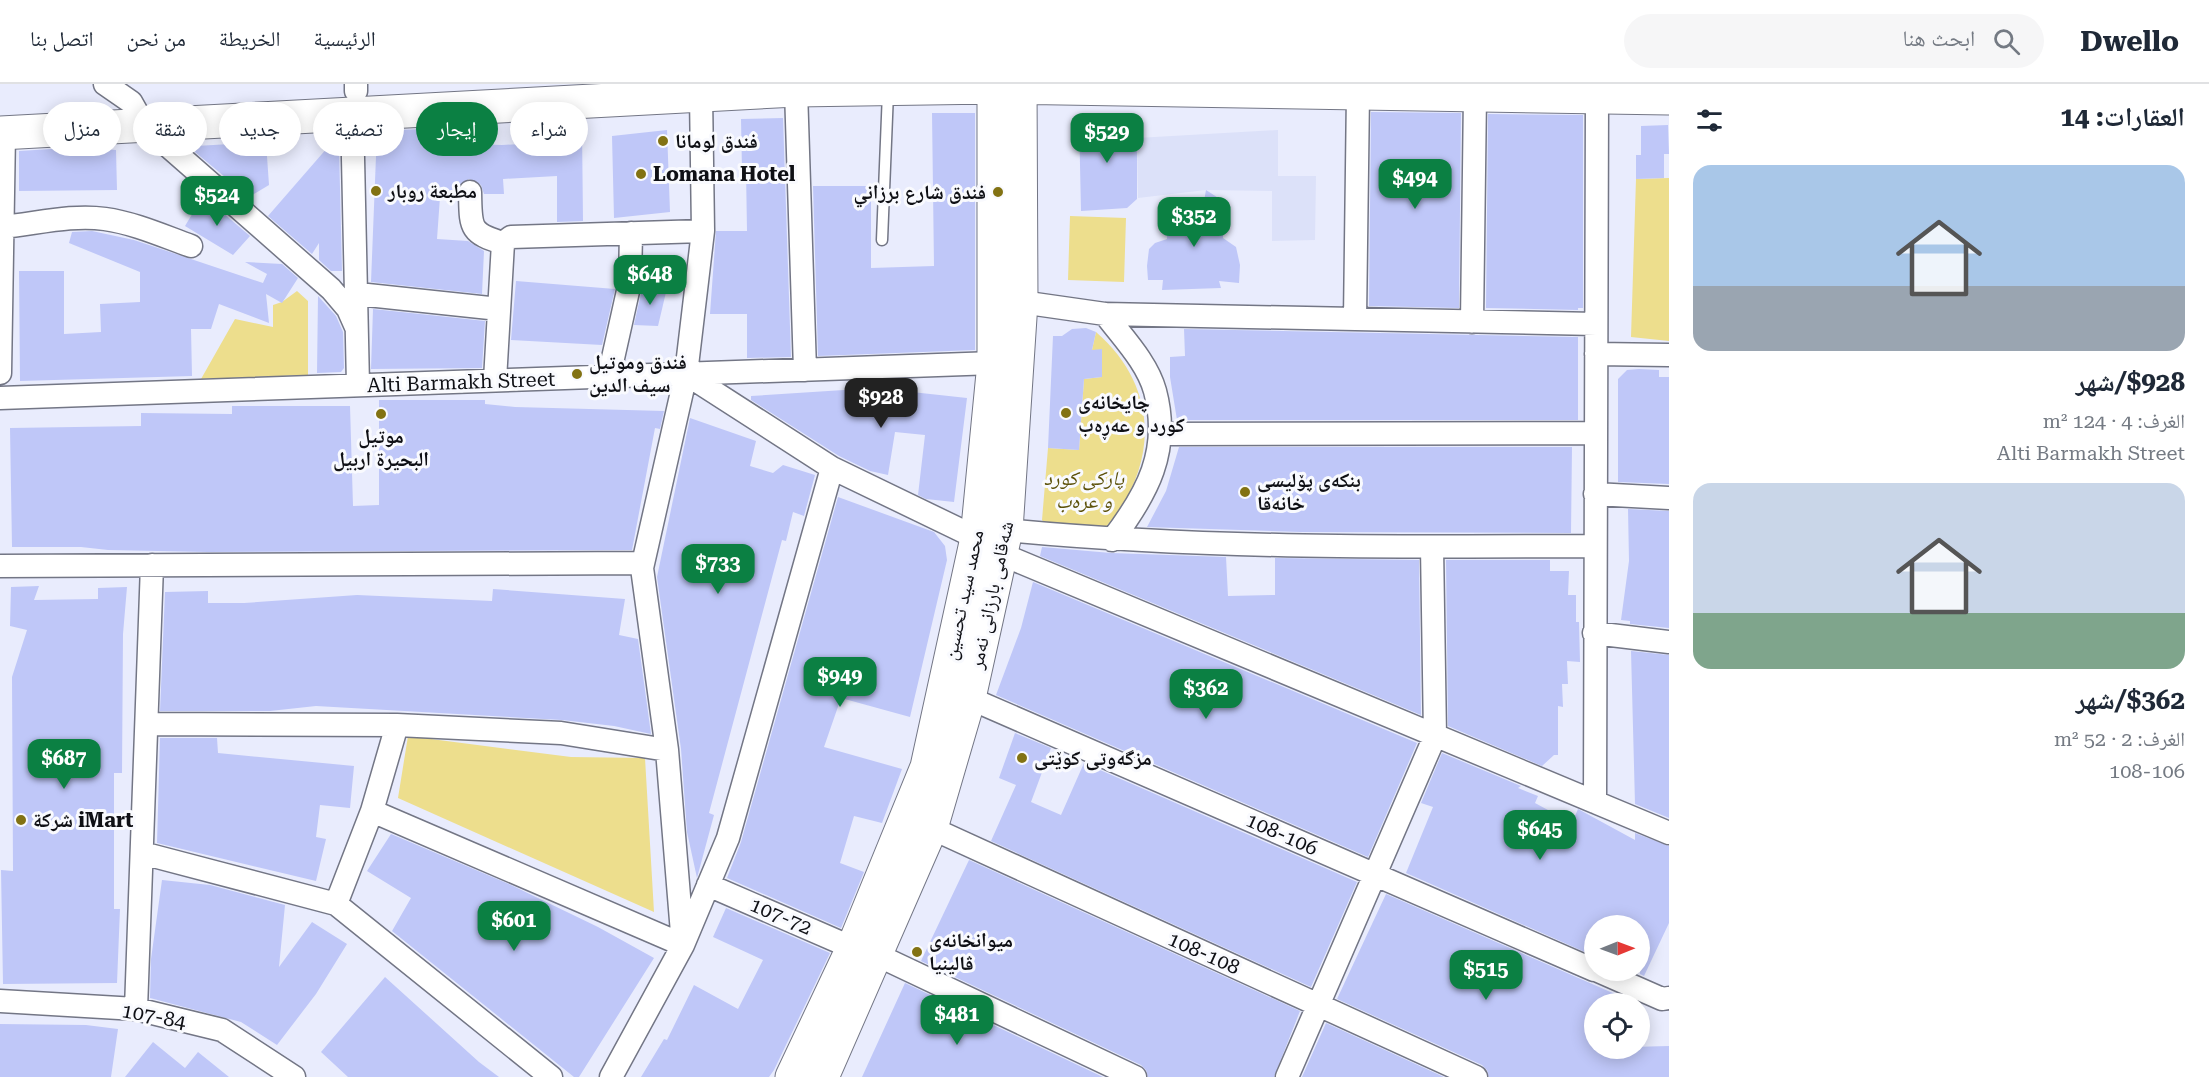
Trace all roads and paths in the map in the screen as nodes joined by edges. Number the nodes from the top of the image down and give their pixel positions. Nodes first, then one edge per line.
1 (105, 84) edge
2 (482, 84) edge
3 (1007, 86) edge
4 (888, 89) junction
5 (1393, 89) edge
6 (796, 90) junction
7 (1358, 93) junction
8 (700, 95) junction
9 (1475, 95) junction
10 (355, 96) edge
11 (1597, 97) junction
12 (1669, 98) edge
13 (134, 102) edge
14 (192, 102) edge
15 (133, 105) edge
16 (1, 126) edge
17 (192, 156) edge
18 (470, 192) dead end
19 (2, 227) junction
20 (703, 231) junction
21 (631, 233) junction
22 (882, 240) dead end
23 (503, 243) junction
24 (190, 246) dead end
25 (1, 254) edge
26 (358, 294) junction
27 (1021, 302) junction
28 (499, 309) junction
29 (1104, 314) junction
30 (1355, 319) junction
31 (1472, 322) junction
32 (1596, 324) junction
33 (356, 327) junction
34 (1596, 354) junction
35 (1669, 355) edge
36 (994, 363) junction
37 (805, 370) junction
38 (0, 373) edge
39 (686, 374) junction
40 (609, 376) junction
41 (495, 380) junction
42 (358, 386) junction
43 (0, 398) edge
44 (1595, 433) junction
45 (1161, 434) junction
46 (832, 468) junction
47 (1595, 494) junction
48 (1669, 498) edge
49 (1112, 540) junction
50 (995, 541) junction
51 (1595, 546) junction
52 (1432, 547) junction
53 (643, 563) junction
54 (152, 565) junction
55 (0, 566) edge
56 (1594, 633) junction
57 (1669, 642) edge
58 (969, 698) junction
59 (147, 724) junction
60 (397, 724) junction
61 (1435, 736) junction
62 (667, 750) junction
63 (1595, 802) junction
64 (372, 811) junction
65 (931, 828) junction
66 (1669, 833) edge
67 (142, 853) junction
68 (1374, 875) junction
69 (708, 885) junction
70 (336, 904) junction
71 (683, 945) junction
72 (865, 951) junction
73 (1584, 965) edge
74 (1620, 981) edge
75 (1669, 998) edge
76 (0, 1001) edge
77 (1318, 1005) junction
78 (136, 1009) junction
79 (279, 1073) edge
80 (551, 1077) edge
81 (611, 1077) edge
82 (792, 1077) edge
83 (822, 1077) edge
84 (1135, 1077) edge
85 (1287, 1077) edge
86 (1476, 1077) edge

1 - 13 street
2 - 10 main road
3 - 4 main road
3 - 7 main road
3 - 27 main road, شەقامی بارزانی نەمر
3 - 36 main road, محمد سید تحسین
4 - 6 main road
4 - 22 lane
5 - 7 main road
5 - 9 main road
6 - 8 main road
6 - 37 street
7 - 30 street
8 - 10 main road
8 - 20 street
9 - 11 main road
9 - 31 street
10 - 14 main road
10 - 26 street
11 - 12 main road
11 - 32 street
15 - 16 main road
16 - 19 street
17 - 33 street
18 - 23 street
19 - 24 street
19 - 25 street
20 - 21 street
20 - 39 street
21 - 23 street
21 - 40 street
23 - 28 street
25 - 38 street
26 - 28 street
26 - 33 street
27 - 29 street
27 - 50 main road, شەقامی بارزانی نەمر
28 - 41 street
29 - 30 street
29 - 45 street
30 - 31 street
31 - 32 street
32 - 34 street
33 - 42 street
34 - 35 street
34 - 44 street
36 - 37 street, Alti Barmakh Street
36 - 50 main road, محمد سید تحسین
37 - 39 street, Alti Barmakh Street
39 - 40 street, Alti Barmakh Street
39 - 46 street
39 - 53 street
40 - 41 street, Alti Barmakh Street
41 - 42 street, Alti Barmakh Street
42 - 43 street, Alti Barmakh Street
44 - 45 street
44 - 47 street
45 - 49 street
46 - 50 street
46 - 69 street
47 - 48 street
47 - 51 street
49 - 50 street
49 - 52 street
50 - 58 main road, شەقامی بارزانی نەمر
50 - 61 street
50 - 72 main road, محمد سید تحسین
51 - 52 street
51 - 56 street
52 - 61 street
53 - 54 street
53 - 62 street
54 - 55 street
54 - 59 street
56 - 57 street
56 - 63 street
58 - 65 main road, شەقامی بارزانی نەمر
58 - 68 street, 108-106
59 - 60 street
59 - 67 street
60 - 62 street
60 - 64 street
61 - 63 street
61 - 68 street
62 - 71 street
63 - 66 street
64 - 70 street
64 - 71 street
65 - 72 main road, شەقامی بارزانی نەمر
65 - 77 street, 108-108
67 - 70 street
67 - 78 street
68 - 73 street, 108-106
68 - 77 street
69 - 71 street
69 - 72 street, 107-72
70 - 80 street
71 - 81 street
72 - 82 main road, محمد سید تحسین
72 - 83 main road, شەقامی بارزانی نەمر
72 - 84 street, 107-72
74 - 75 street, 108-106
76 - 78 street, 107-84
77 - 85 street
77 - 86 street, 108-108
78 - 79 street, 107-84

